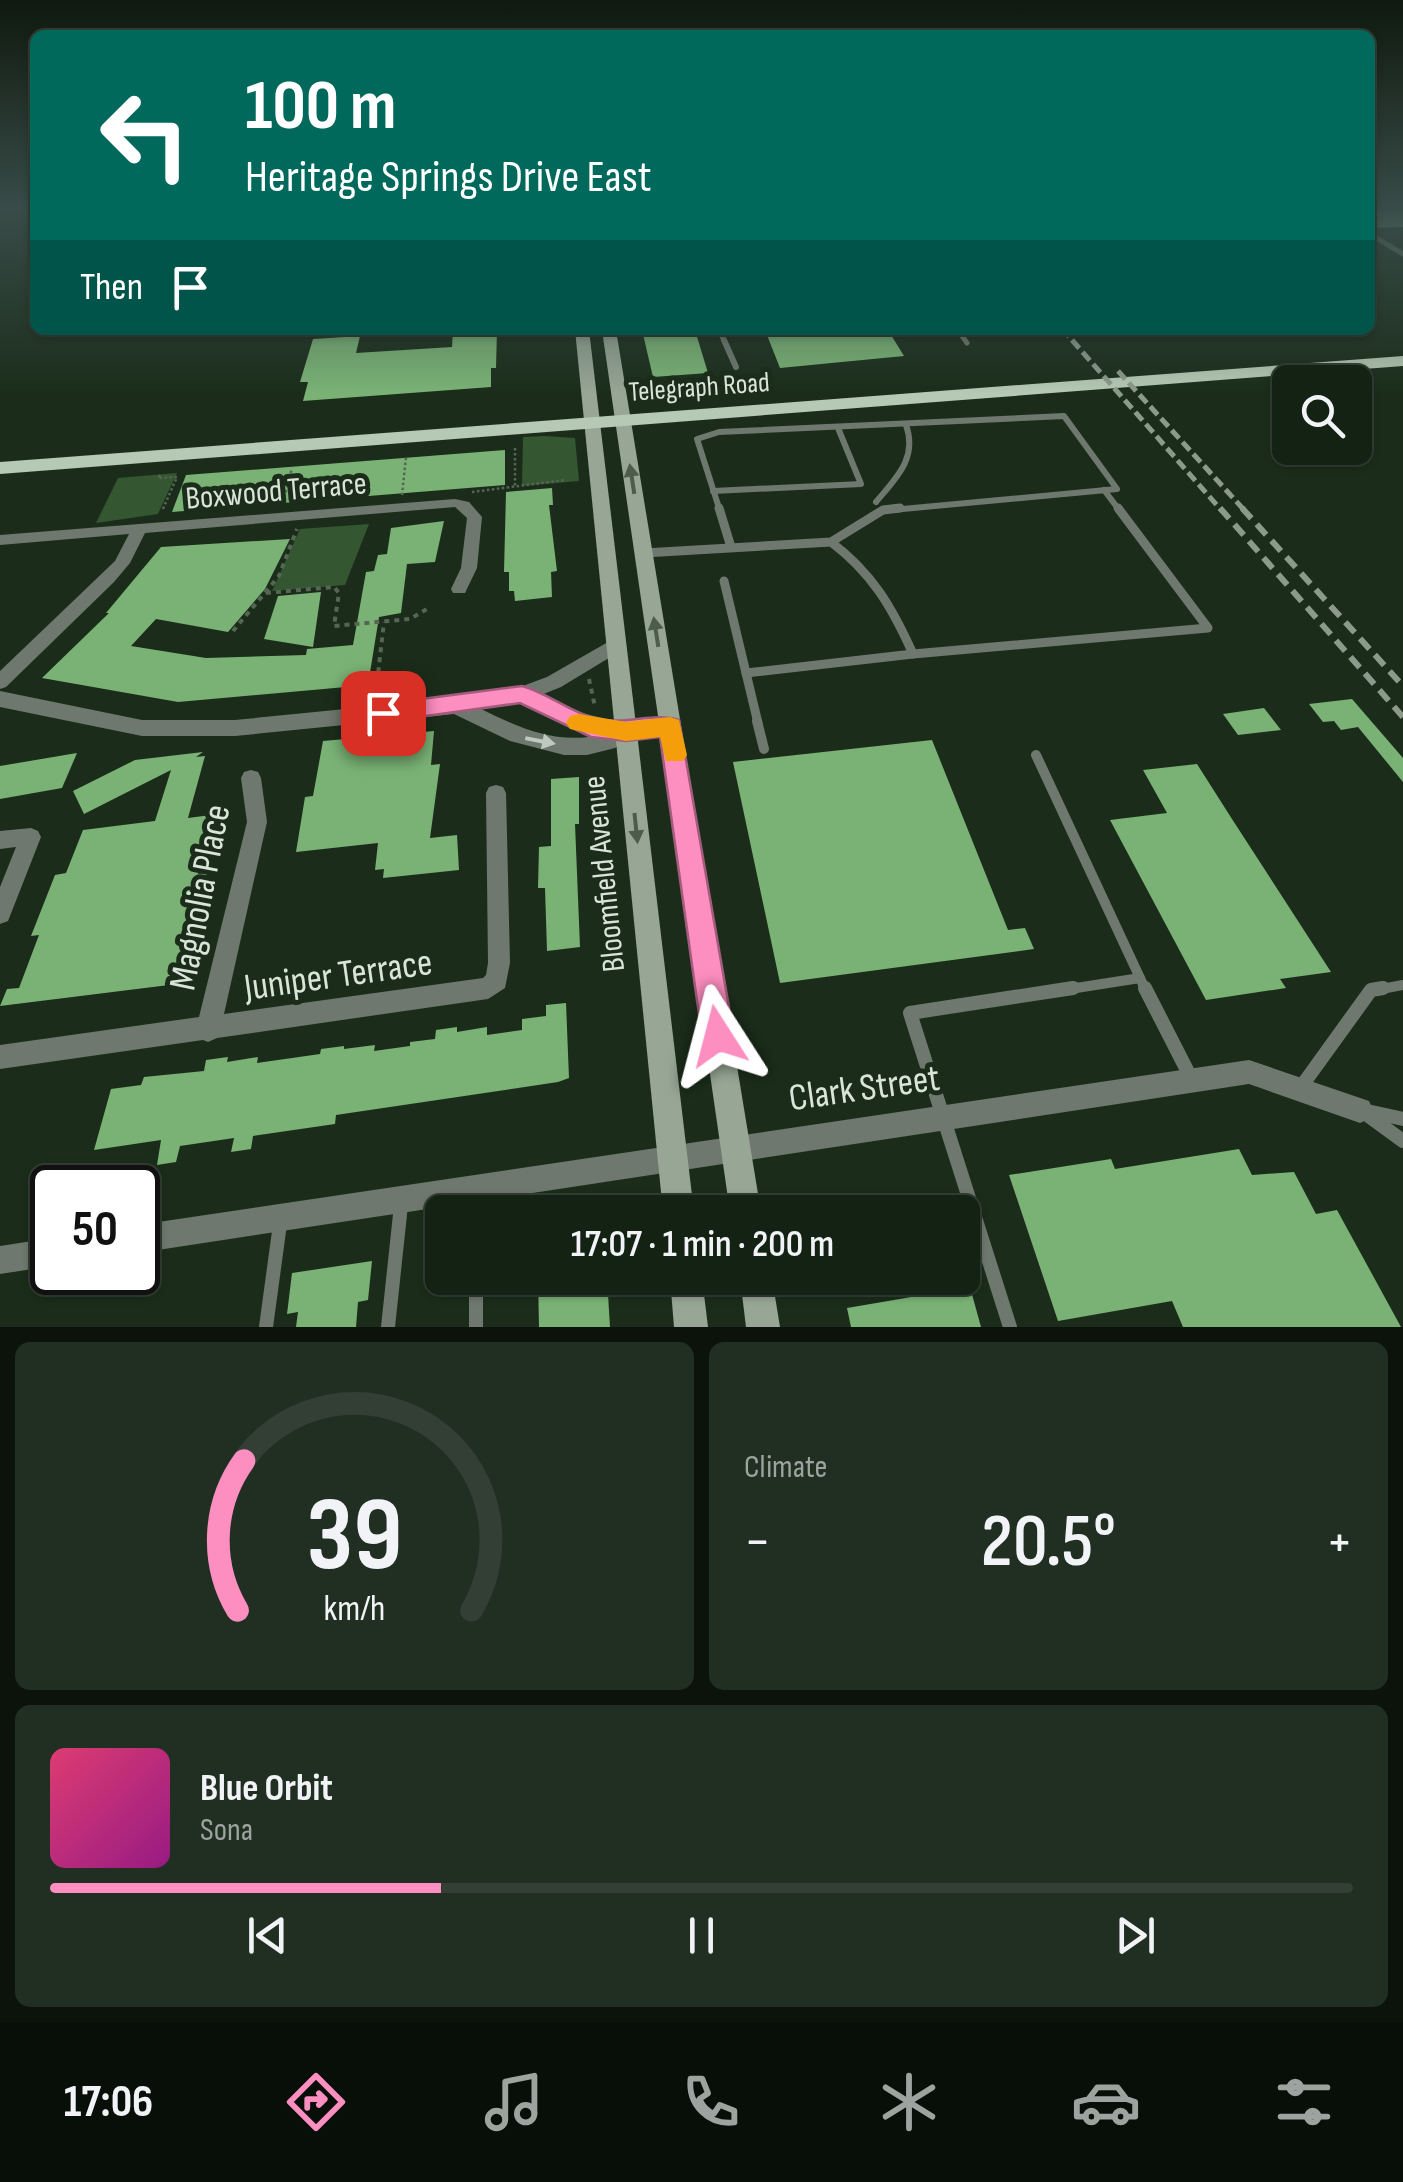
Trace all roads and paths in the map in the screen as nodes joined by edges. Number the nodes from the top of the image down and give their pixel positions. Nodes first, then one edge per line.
1 (582, 335) edge
2 (611, 335) edge
3 (721, 335) edge
4 (961, 335) edge
5 (967, 343) dead end
6 (1403, 346) edge
7 (1403, 361) edge
8 (736, 367) dead end
9 (622, 412) junction
10 (590, 415) junction
11 (906, 424) junction
12 (838, 428) junction
13 (515, 448) dead end
14 (0, 452) edge
15 (406, 458) dead end
16 (0, 468) edge
17 (292, 468) dead end
18 (160, 474) dead end
19 (565, 480) dead end
20 (861, 484) junction
21 (515, 487) junction
22 (1104, 490) junction
23 (472, 492) dead end
24 (713, 492) junction
25 (402, 495) dead end
26 (876, 502) junction
27 (282, 506) dead end
28 (883, 510) junction
29 (160, 516) dead end
30 (138, 529) junction
31 (297, 529) dead end
32 (0, 540) edge
33 (831, 542) junction
34 (730, 547) junction
35 (644, 553) junction
36 (724, 581) dead end
37 (459, 589) dead end
38 (266, 593) junction
39 (427, 609) dead end
40 (384, 622) junction
41 (233, 631) dead end
42 (382, 634) junction
43 (370, 635) dead end
44 (615, 645) junction
45 (913, 654) junction
46 (746, 673) junction
47 (587, 674) dead end
48 (0, 682) edge
49 (376, 692) dead end
50 (522, 694) junction
51 (0, 699) edge
52 (457, 706) junction
53 (596, 708) dead end
54 (670, 726) junction
55 (626, 731) junction
56 (764, 750) dead end
57 (1036, 754) dead end
58 (251, 778) dead end
59 (496, 793) dead end
60 (0, 840) edge
61 (0, 914) edge
62 (1140, 978) junction
63 (1403, 984) edge
64 (208, 1030) junction
65 (0, 1057) edge
66 (1192, 1080) junction
67 (1299, 1089) junction
68 (1360, 1110) junction
69 (942, 1116) junction
70 (1403, 1119) edge
71 (1403, 1141) edge
72 (736, 1146) junction
73 (672, 1157) junction
74 (499, 1195) edge
75 (677, 1195) edge
76 (743, 1195) edge
77 (401, 1198) junction
78 (425, 1199) edge
79 (282, 1216) junction
80 (160, 1235) edge
81 (30, 1255) edge
82 (0, 1260) edge
83 (476, 1295) edge
84 (688, 1295) edge
85 (759, 1295) edge
86 (266, 1327) edge
87 (388, 1327) edge
88 (476, 1327) edge
89 (692, 1327) edge
90 (764, 1327) edge
91 (1010, 1327) edge

1 - 10 main road, Bloomfield Avenue
2 - 9 main road
3 - 8 lane
4 - 5 lane
6 - 9 main road, Telegraph Road
7 - 9 main road, Telegraph Road
9 - 10 main road, Telegraph Road
35 -> 9 main road
10 - 14 main road, Telegraph Road
10 - 16 main road, Telegraph Road
10 - 44 main road, Bloomfield Avenue
11 - 12 lane
11 - 22 lane
11 - 26 lane
12 - 20 lane
12 - 24 lane
13 - 21 path
15 - 25 path
17 - 27 path
18 - 29 path
19 - 21 path
20 - 24 lane
20 - 26 lane
21 - 23 path
22 - 28 lane
22 - 45 lane
24 - 34 lane
26 - 28 lane
28 - 33 lane
30 - 32 street, Boxwood Terrace
30 - 37 street, Boxwood Terrace
30 - 48 street
31 - 38 path
33 - 34 lane
33 - 45 lane
34 - 35 lane
54 -> 35 main road
36 - 46 lane
38 - 40 path
38 - 41 path
39 - 40 path
40 - 42 path
42 - 43 path
42 - 49 path
44 - 50 street
44 - 55 main road, Bloomfield Avenue
45 - 46 lane
46 - 56 lane
47 - 53 path
50 - 52 street
50 - 55 street
51 - 52 street
52 -> 55 street
54 - 55 street
54 - 72 main road
55 -> 73 main road, Bloomfield Avenue
57 - 62 lane
58 - 64 street, Magnolia Place
59 - 64 street, Juniper Terrace
60 - 61 street
62 - 66 lane
62 - 69 lane
63 - 67 lane
64 - 65 street, Juniper Terrace
66 - 67 street, Clark Street
66 - 69 street, Clark Street
67 - 68 street, Clark Street
68 - 70 lane
68 - 71 lane
69 - 72 street, Clark Street
69 - 91 lane
72 - 73 street, Clark Street
72 - 76 main road
73 - 74 street, Clark Street
73 - 75 main road, Bloomfield Avenue
77 - 78 street, Clark Street
77 - 79 street, Clark Street
77 - 87 lane
79 - 80 street, Clark Street
79 - 86 lane
81 - 82 street
83 - 88 lane
84 - 89 main road
85 - 90 main road

